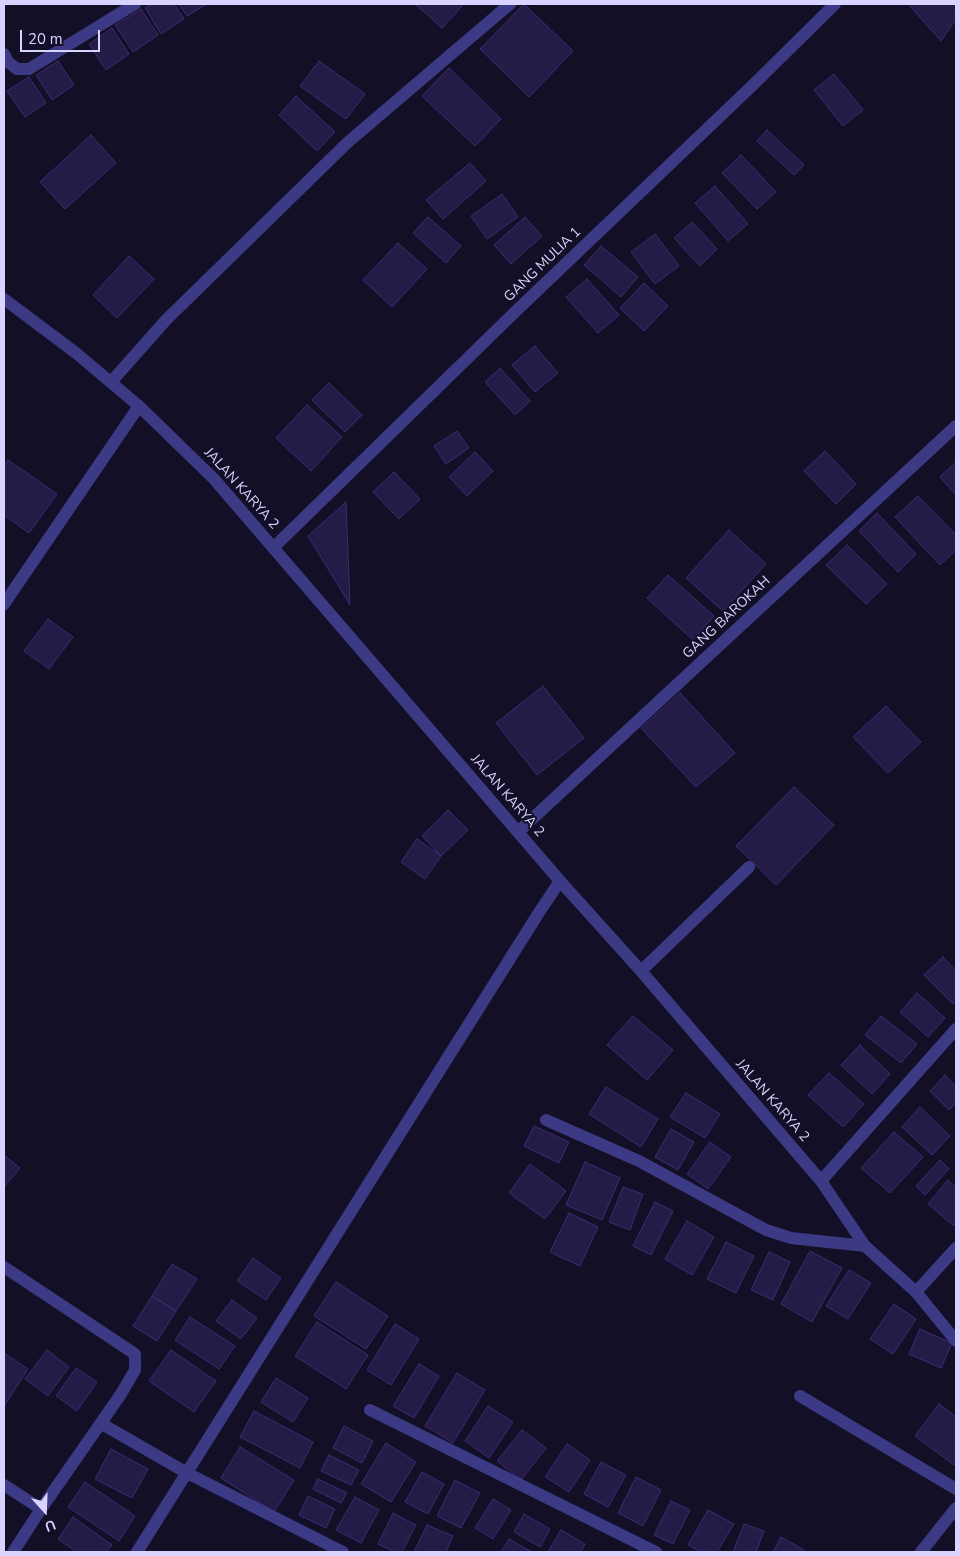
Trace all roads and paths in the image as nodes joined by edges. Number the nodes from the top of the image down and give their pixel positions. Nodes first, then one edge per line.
1 (135, 4) edge
2 (510, 4) edge
3 (834, 4) edge
4 (4, 54) edge
5 (4, 300) edge
6 (110, 382) junction
7 (139, 406) junction
8 (956, 426) edge
9 (274, 548) junction
10 (4, 604) edge
11 (518, 832) junction
12 (748, 867) dead end
13 (560, 881) junction
14 (641, 971) junction
15 (956, 1029) edge
16 (546, 1120) dead end
17 (821, 1181) junction
18 (865, 1246) junction
19 (956, 1248) edge
20 (4, 1267) edge
21 (916, 1292) junction
22 (956, 1341) edge
23 (800, 1396) dead end
24 (370, 1410) dead end
25 (102, 1424) junction
26 (187, 1473) junction
27 (4, 1485) edge
28 (956, 1489) edge
29 (956, 1508) edge
30 (41, 1509) junction
31 (13, 1552) edge
32 (137, 1552) edge
33 (343, 1552) edge
34 (656, 1552) edge
35 (922, 1552) edge

1 - 4 street
2 - 6 street
3 - 9 street, GANG MULIA 1
5 - 6 street, JALAN KARYA 2
6 - 7 street, JALAN KARYA 2
7 - 9 street, JALAN KARYA 2
7 - 10 street
8 - 11 street, GANG BAROKAH
9 - 11 street, JALAN KARYA 2
11 - 13 street, JALAN KARYA 2
12 - 14 street
13 - 14 street, JALAN KARYA 2
13 - 26 street
14 - 17 street, JALAN KARYA 2
15 - 17 street
16 - 18 street
17 - 18 street, JALAN KARYA 2
18 - 21 street, JALAN KARYA 2
19 - 21 street
20 - 25 street
21 - 22 street, JALAN KARYA 2
23 - 28 street
24 - 34 street
25 - 26 street
25 - 30 street
26 - 32 street
26 - 33 street
27 - 30 street
29 - 35 street
30 - 31 street

